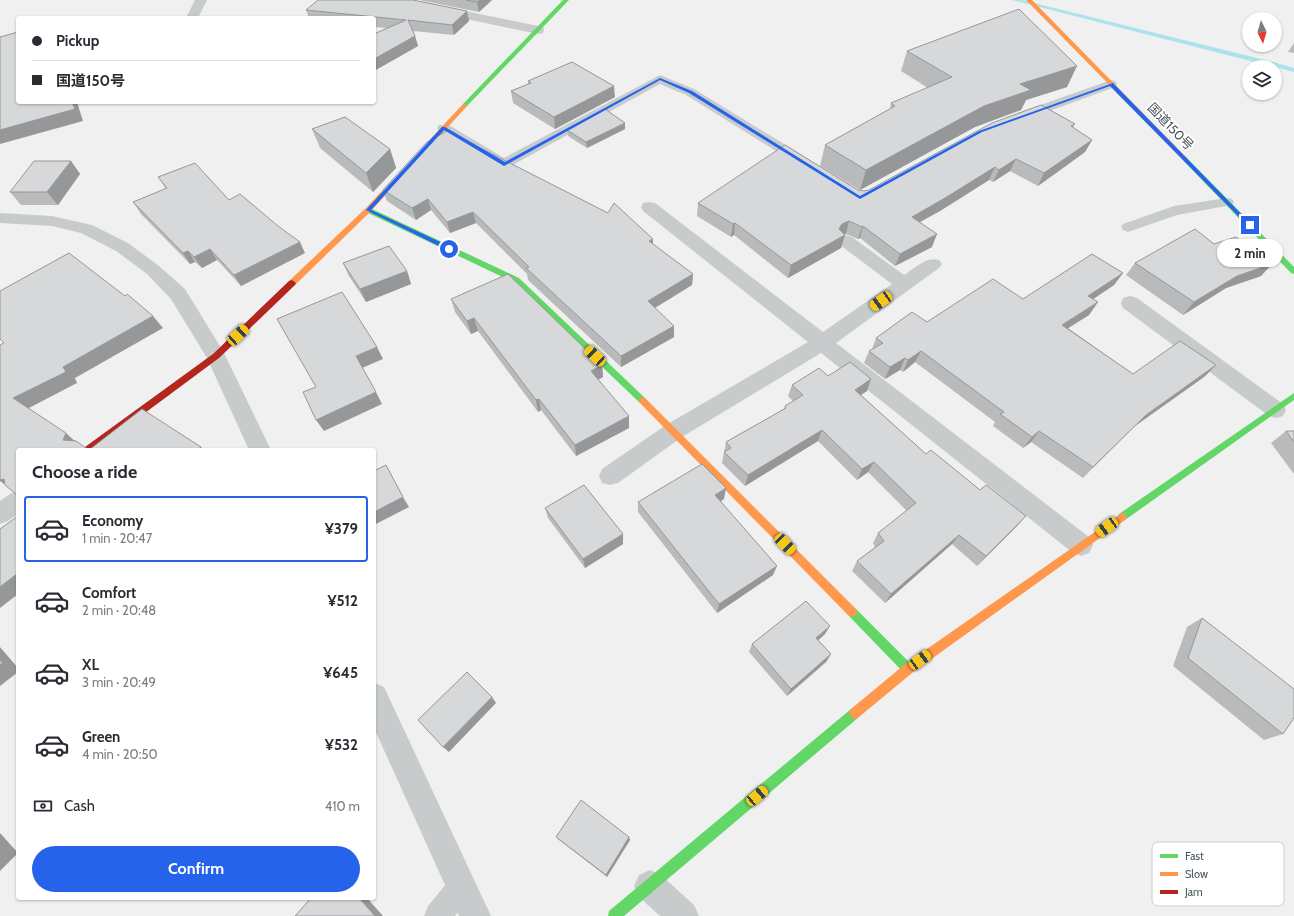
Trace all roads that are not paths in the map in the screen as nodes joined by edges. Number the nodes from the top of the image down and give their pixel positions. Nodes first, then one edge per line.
1 (201, 0) edge
2 (384, 0) edge
3 (566, 0) edge
4 (1029, 0) edge
5 (193, 16) edge
6 (538, 30) junction
7 (1111, 84) junction
8 (1010, 121) edge
9 (444, 128) junction
10 (814, 169) edge
11 (1227, 202) junction
12 (649, 207) dead end
13 (368, 210) junction
14 (0, 218) edge
15 (1128, 227) dead end
16 (846, 240) dead end
17 (933, 264) dead end
18 (1294, 271) edge
19 (904, 284) junction
20 (1130, 303) dead end
21 (822, 343) junction
22 (216, 356) junction
23 (1294, 396) edge
24 (1276, 410) junction
25 (674, 431) junction
26 (91, 448) edge
27 (259, 448) edge
28 (610, 476) dead end
29 (16, 502) edge
30 (0, 514) edge
31 (1081, 545) junction
32 (908, 669) junction
33 (376, 701) edge
34 (461, 886) junction
35 (650, 886) junction
36 (438, 916) edge
37 (475, 916) edge
38 (614, 916) edge
39 (683, 916) edge

1 - 5 street
2 - 6 street
3 - 6 main road
4 - 7 main road, 国道150号
6 - 9 main road
7 - 8 lane
7 - 11 main road, 国道150号
9 - 10 lane
9 - 13 main road
11 - 15 lane
11 - 18 main road, 国道150号
12 - 21 street
13 - 22 main road
13 - 25 main road
14 - 22 street
16 - 19 street
17 - 19 street
19 - 21 street
20 - 24 street
21 - 25 street
21 - 31 street
22 - 26 main road
22 - 27 street
23 - 24 main road
24 - 31 main road
25 - 28 street
25 - 32 main road
29 - 30 street
31 - 32 main road
32 - 35 main road
33 - 34 street
34 - 36 lane
34 - 37 street
35 - 38 main road
35 - 39 street

